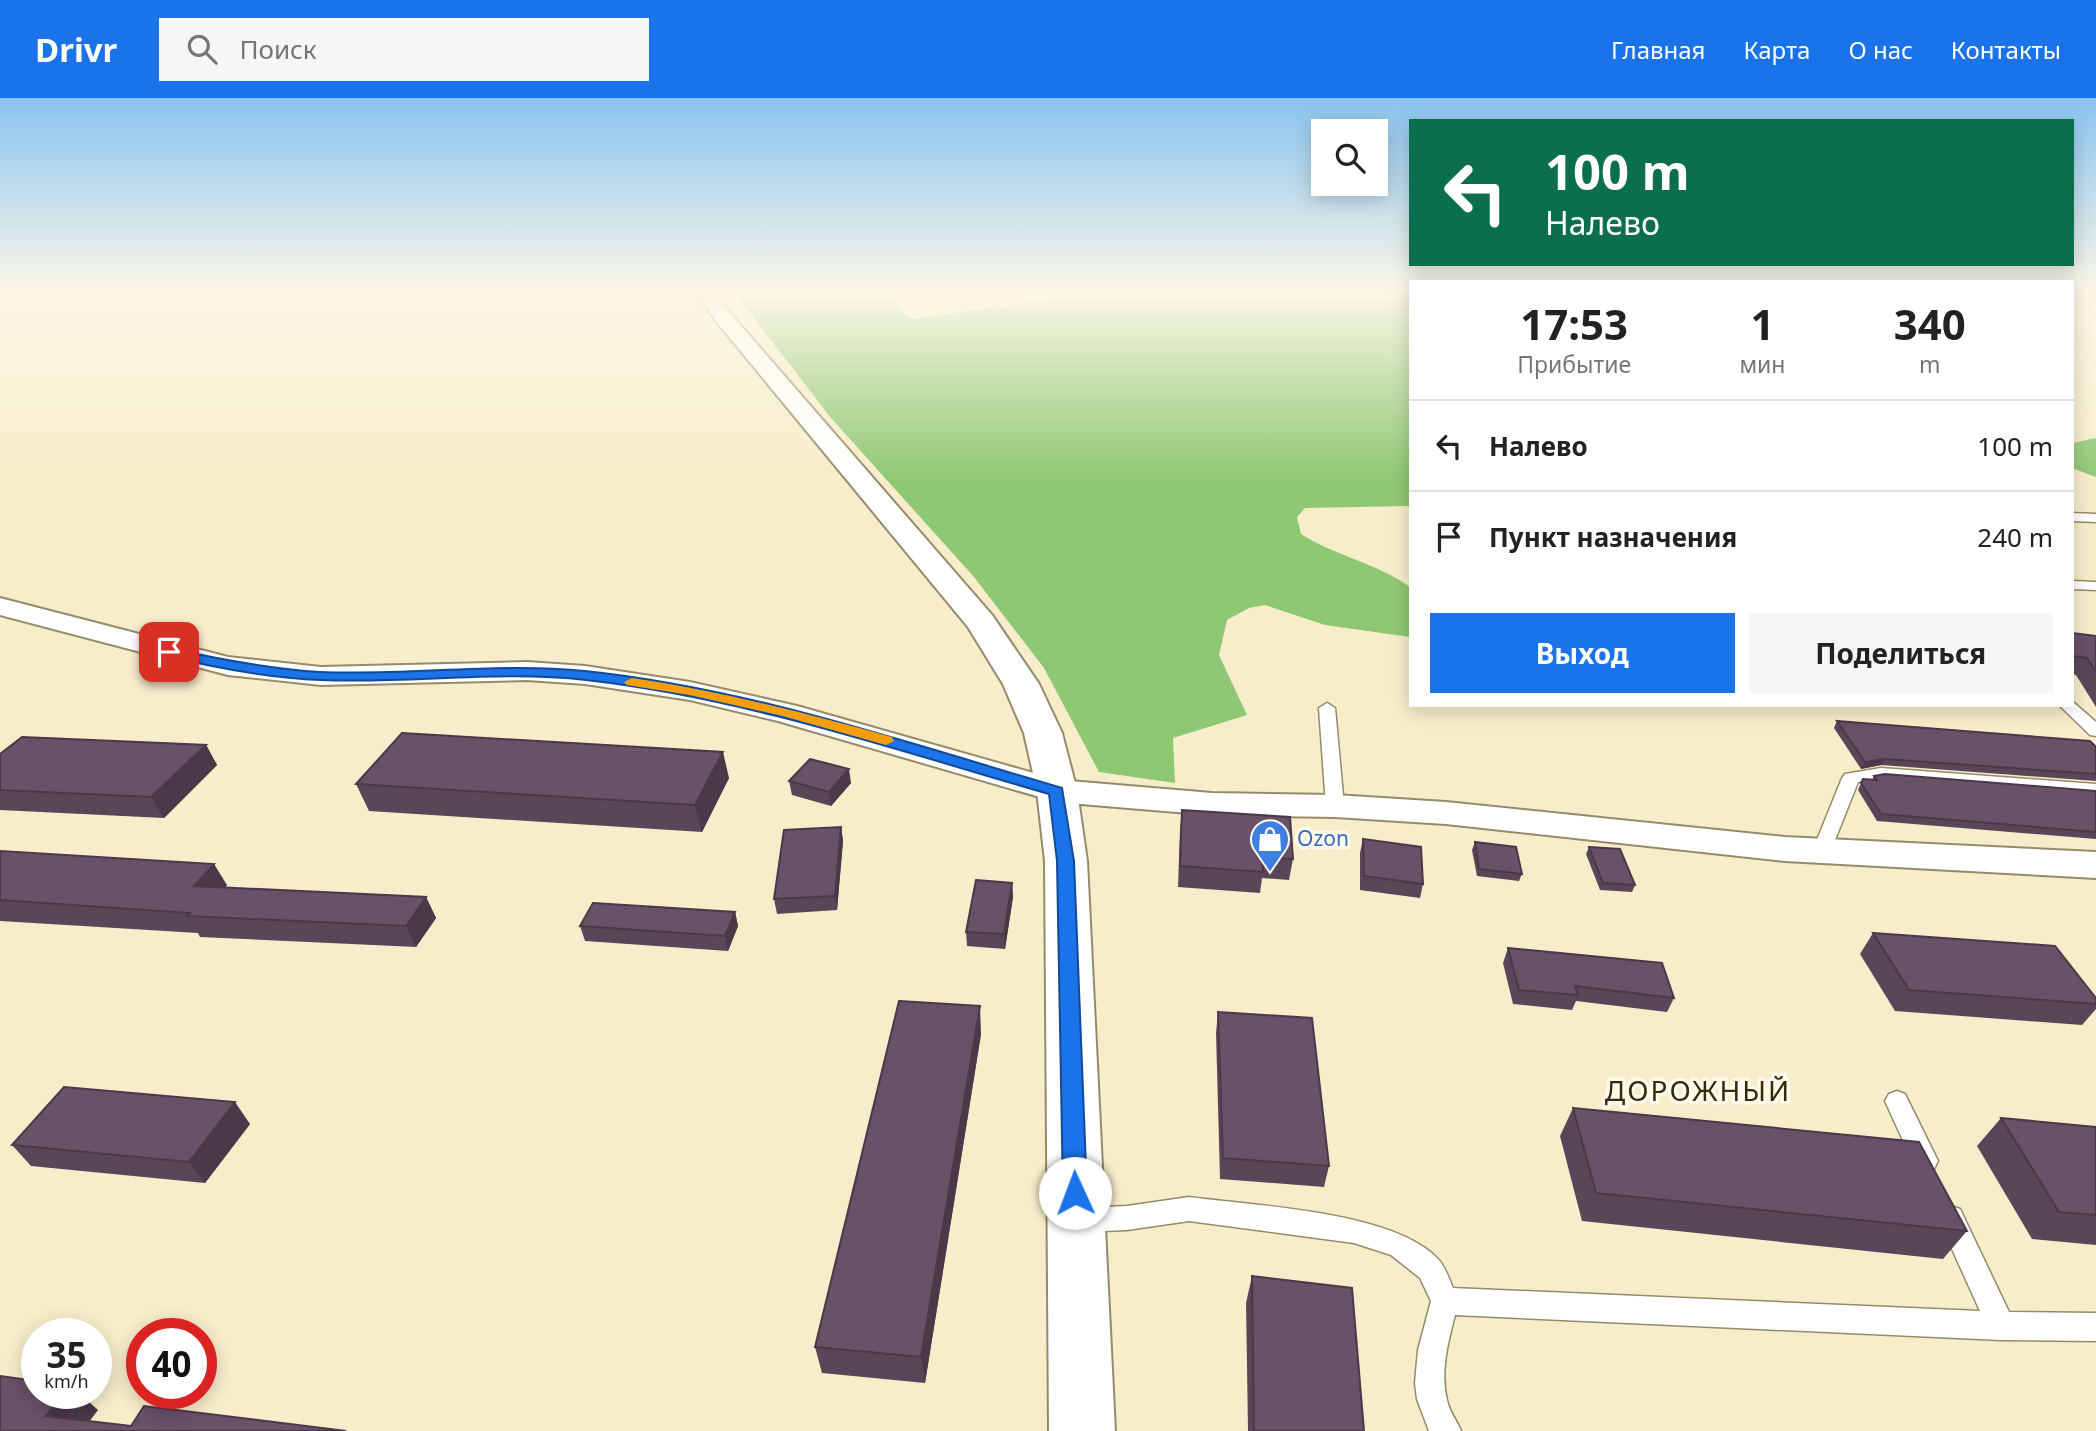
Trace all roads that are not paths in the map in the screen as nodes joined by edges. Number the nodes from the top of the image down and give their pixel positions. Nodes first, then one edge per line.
1 (754, 355) edge
2 (2074, 517) edge
3 (2096, 518) edge
4 (2074, 585) edge
5 (2096, 586) edge
6 (0, 606) edge
7 (2069, 707) edge
8 (1327, 708) dead end
9 (2096, 731) edge
10 (2096, 790) edge
11 (1057, 791) junction
12 (1335, 806) junction
13 (1832, 852) junction
14 (2096, 865) edge
15 (1897, 1101) dead end
16 (1076, 1220) junction
17 (1445, 1301) junction
18 (2001, 1326) junction
19 (2096, 1327) edge
20 (1082, 1431) edge
21 (1446, 1431) edge

1 - 11 street
2 - 3 lane
4 - 5 lane
6 - 11 street
7 - 9 lane
8 - 12 lane
10 - 13 lane
11 - 12 street
11 - 16 street
12 - 13 street
13 - 14 street
15 - 18 lane
16 - 17 lane
16 - 20 street
17 - 18 lane
17 - 21 lane
18 - 19 lane

